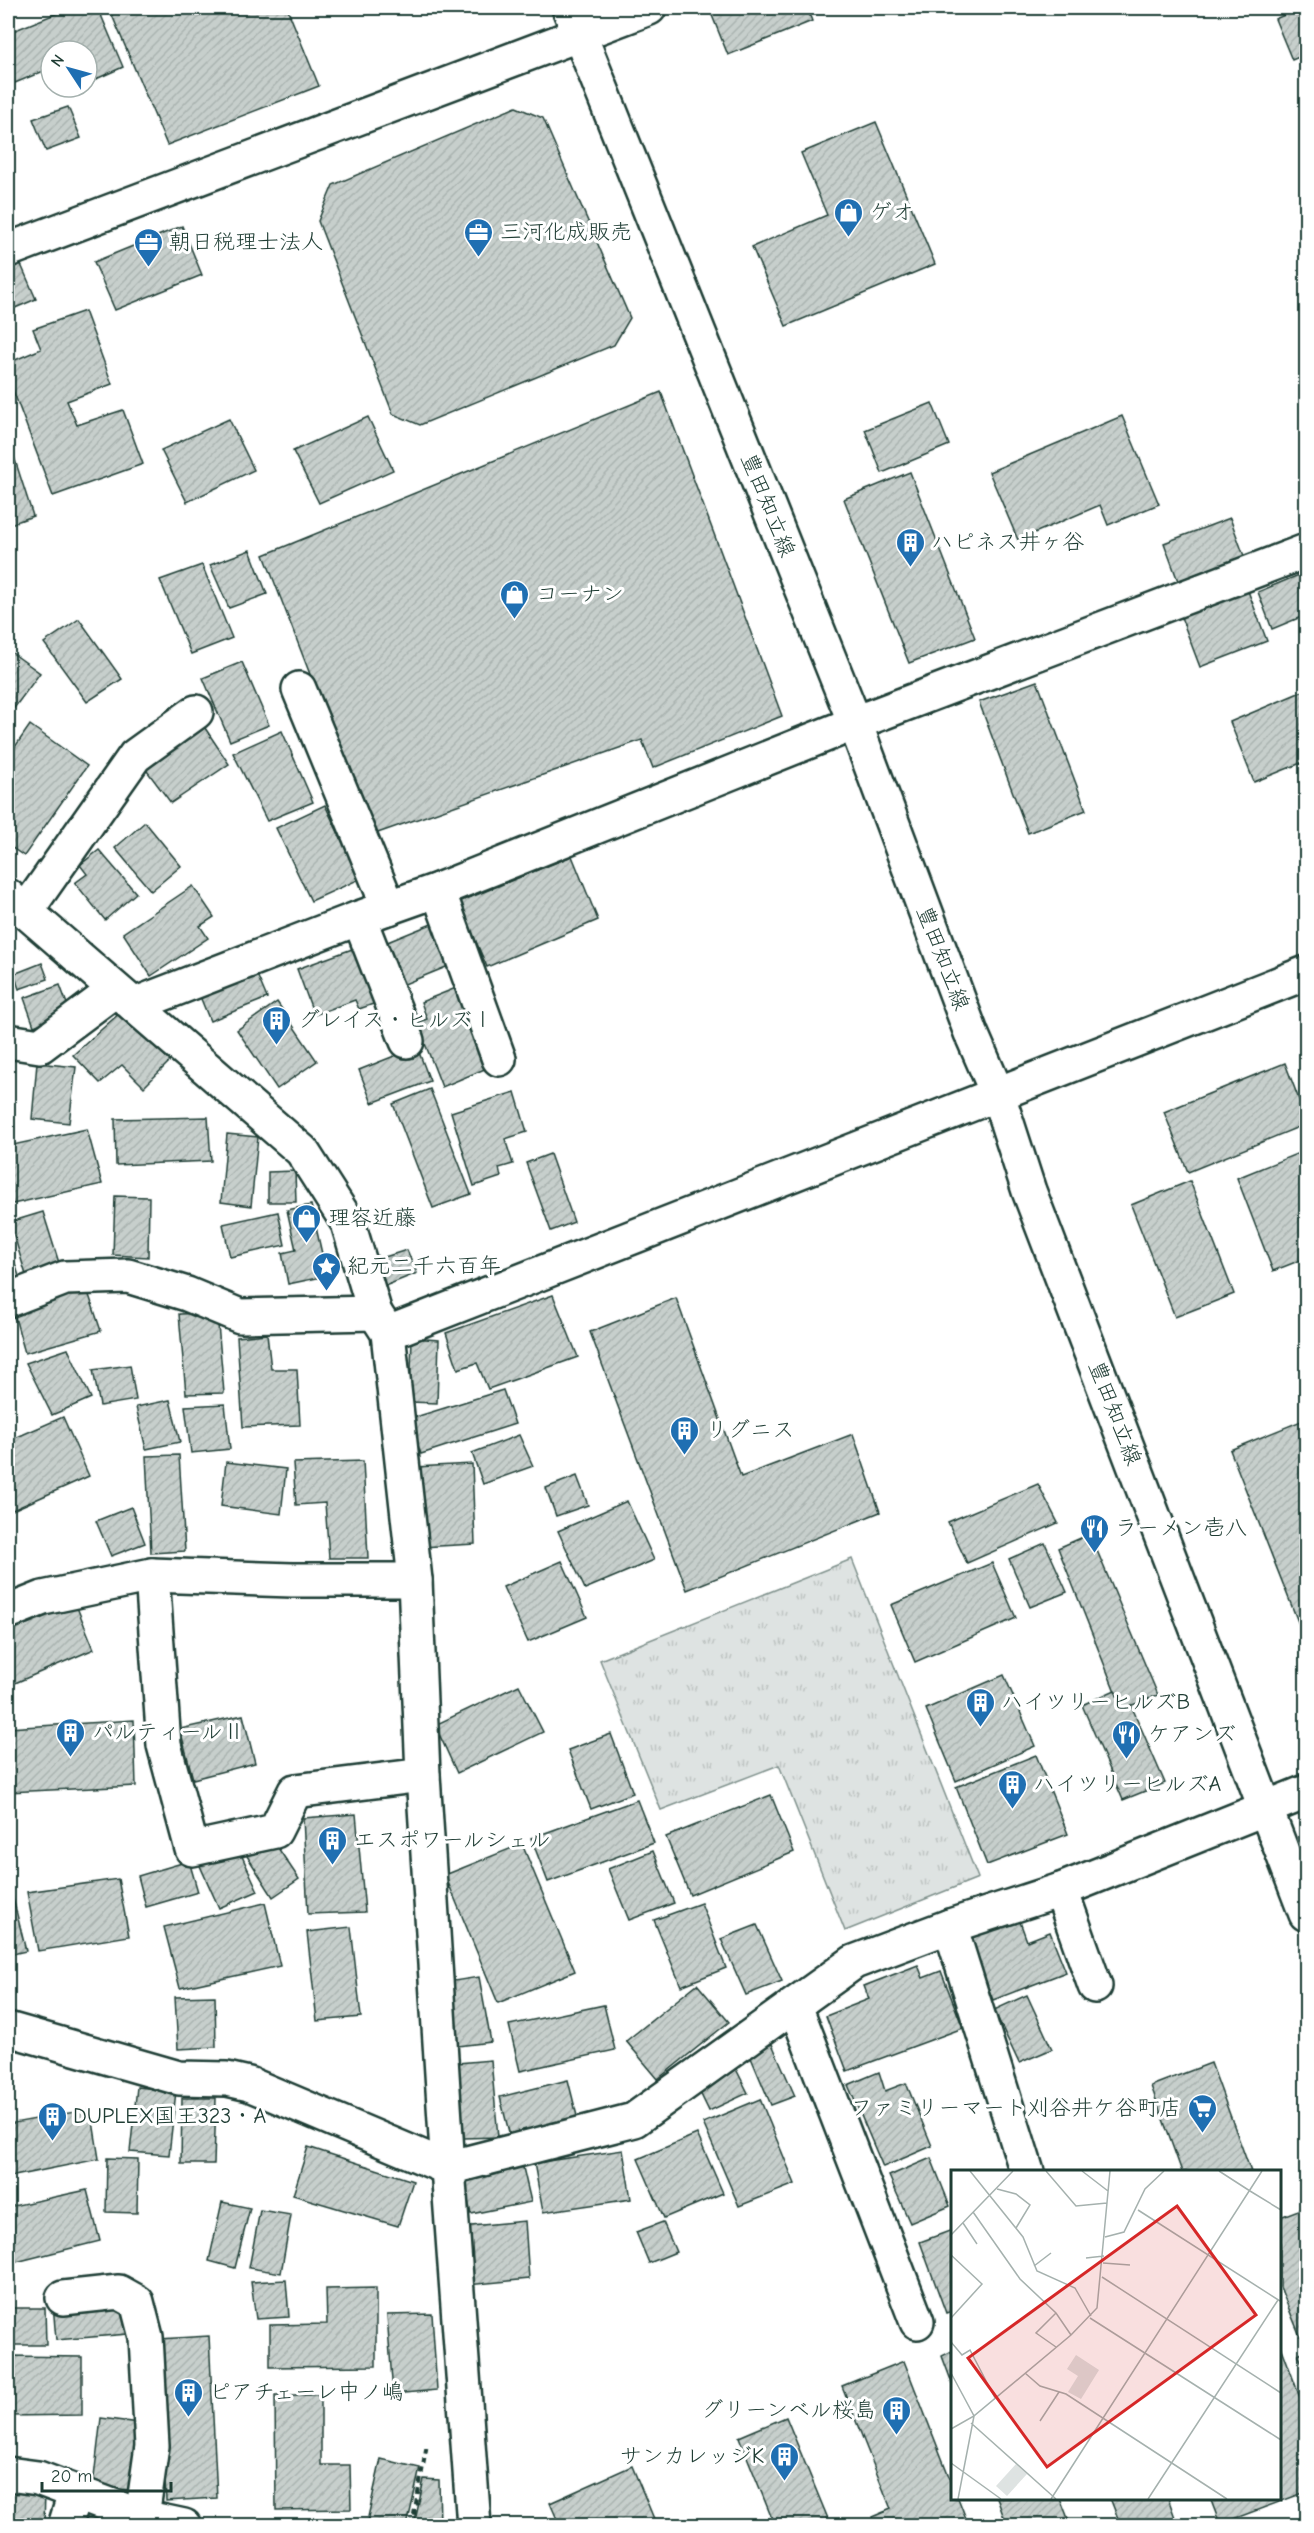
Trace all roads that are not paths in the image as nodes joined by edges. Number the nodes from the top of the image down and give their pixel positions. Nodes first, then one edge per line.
1 (649, 8) edge
2 (574, 21) edge
3 (8, 250) edge
4 (1306, 551) edge
5 (299, 689) dead end
6 (196, 712) dead end
7 (855, 723) junction
8 (438, 890) junction
9 (16, 904) edge
10 (389, 908) junction
11 (359, 918) junction
12 (1306, 972) edge
13 (124, 997) junction
14 (8, 1041) edge
15 (407, 1041) dead end
16 (499, 1059) dead end
17 (998, 1095) junction
18 (8, 1300) edge
19 (382, 1323) junction
20 (152, 1575) junction
21 (415, 1580) junction
22 (8, 1612) edge
23 (423, 1775) junction
24 (1306, 1792) edge
25 (1267, 1808) junction
26 (1060, 1890) junction
27 (1306, 1914) edge
28 (950, 1926) junction
29 (1095, 1986) dead end
30 (795, 2006) junction
31 (8, 2029) edge
32 (448, 2168) junction
33 (1026, 2170) edge
34 (63, 2298) dead end
35 (917, 2322) dead end
36 (8, 2474) edge
37 (75, 2494) junction
38 (142, 2517) junction
39 (65, 2526) edge
40 (184, 2526) edge
41 (474, 2526) edge

1 - 2 street
2 - 3 street
2 - 7 street, 豊田知立線
4 - 7 street
5 - 10 street
6 - 9 street
7 - 8 street
7 - 17 street, 豊田知立線
8 - 10 street
8 - 16 street
9 - 13 street
10 - 11 street
11 - 13 street
11 - 15 street
12 - 17 street
13 - 14 street
13 - 19 street
17 - 19 street
17 - 25 street, 豊田知立線
18 - 19 street
19 - 21 street
20 - 21 street
20 - 22 street
20 - 23 street
21 - 23 street
23 - 32 street
24 - 25 street
25 - 26 street
25 - 27 street, 豊田知立線
26 - 28 street
26 - 29 street
28 - 30 street
28 - 33 street
30 - 32 street
30 - 35 street
31 - 32 street
32 - 41 street
34 - 38 street
36 - 37 street
37 - 38 street
37 - 39 street
38 - 40 street

